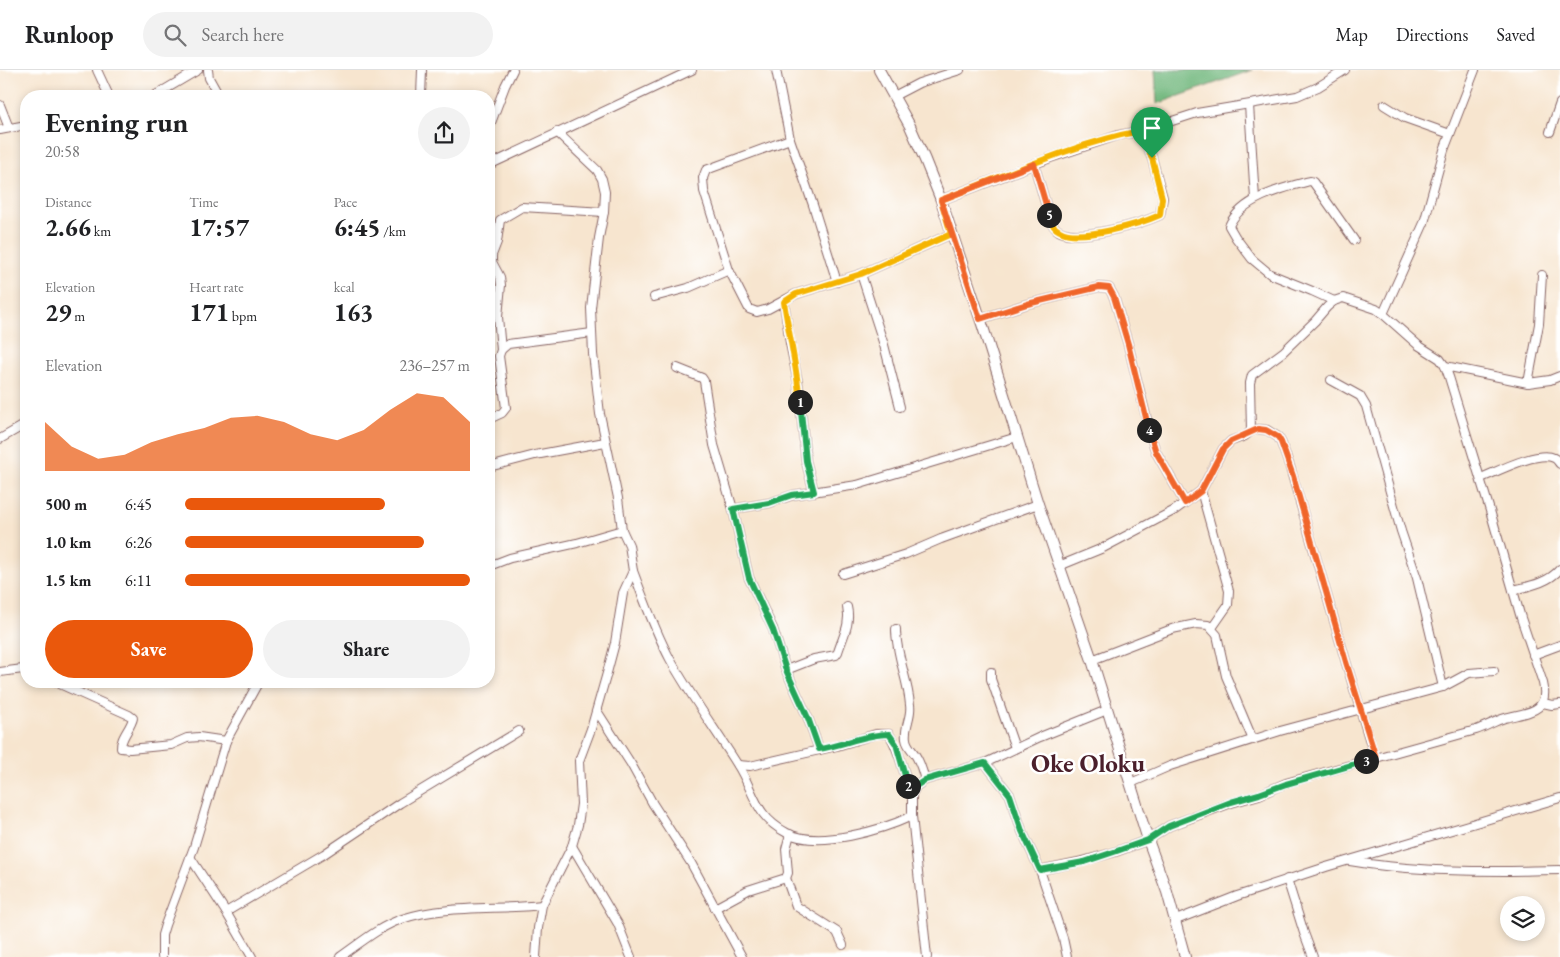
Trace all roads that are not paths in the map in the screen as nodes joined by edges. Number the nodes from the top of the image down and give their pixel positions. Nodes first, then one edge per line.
1 (97, 70) edge
2 (198, 70) edge
3 (208, 70) edge
4 (422, 70) edge
5 (513, 70) edge
6 (692, 70) edge
7 (776, 70) edge
8 (879, 70) edge
9 (960, 70) edge
10 (1345, 70) edge
11 (1475, 70) edge
12 (106, 90) edge
13 (164, 90) edge
14 (216, 90) edge
15 (422, 90) edge
16 (894, 96) junction
17 (1560, 103) edge
18 (0, 105) edge
19 (1249, 105) junction
20 (1384, 105) dead end
21 (495, 112) edge
22 (20, 126) edge
23 (9, 128) junction
24 (0, 130) edge
25 (1140, 131) junction
26 (558, 132) junction
27 (1550, 132) dead end
28 (1450, 134) junction
29 (790, 139) junction
30 (495, 162) edge
31 (1034, 164) junction
32 (1255, 199) junction
33 (941, 200) junction
34 (604, 212) junction
35 (951, 234) junction
36 (1354, 240) dead end
37 (495, 247) edge
38 (495, 268) edge
39 (729, 270) junction
40 (861, 274) junction
41 (1542, 275) dead end
42 (837, 282) junction
43 (654, 297) dead end
44 (1334, 301) junction
45 (784, 302) junction
46 (1383, 314) junction
47 (980, 319) junction
48 (592, 333) junction
49 (501, 350) junction
50 (1445, 366) junction
51 (677, 368) dead end
52 (1560, 376) edge
53 (1331, 380) dead end
54 (1528, 383) junction
55 (900, 407) dead end
56 (495, 416) edge
57 (20, 427) edge
58 (1251, 431) junction
59 (1, 436) edge
60 (1016, 437) junction
61 (605, 442) junction
62 (1560, 464) edge
63 (495, 465) edge
64 (1480, 478) junction
65 (1201, 491) junction
66 (814, 492) junction
67 (1185, 503) junction
68 (1038, 504) junction
69 (733, 509) junction
70 (622, 530) junction
71 (495, 564) edge
72 (1060, 566) junction
73 (1560, 569) edge
74 (633, 571) junction
75 (844, 574) dead end
76 (1513, 590) junction
77 (847, 607) dead end
78 (1212, 628) junction
79 (896, 629) dead end
80 (1560, 644) edge
81 (1533, 655) junction
82 (1092, 660) junction
83 (20, 670) edge
84 (786, 670) junction
85 (1494, 671) dead end
86 (0, 672) edge
87 (991, 672) dead end
88 (1443, 687) junction
89 (69, 688) edge
90 (255, 688) edge
91 (1543, 703) junction
92 (1560, 704) edge
93 (1107, 710) junction
94 (1361, 710) junction
95 (597, 711) junction
96 (519, 731) dead end
97 (1253, 740) junction
98 (226, 741) junction
99 (1015, 748) junction
100 (819, 749) junction
101 (1376, 758) junction
102 (985, 763) junction
103 (738, 766) junction
104 (925, 780) junction
105 (1131, 783) junction
106 (912, 794) junction
107 (1560, 798) edge
108 (912, 816) junction
109 (790, 834) junction
110 (1148, 840) junction
111 (572, 846) junction
112 (190, 857) junction
113 (1347, 860) junction
114 (1040, 870) junction
115 (1560, 870) edge
116 (786, 878) junction
117 (1287, 879) junction
118 (542, 905) junction
119 (716, 908) junction
120 (226, 912) junction
121 (1176, 920) junction
122 (843, 945) dead end
123 (162, 957) edge
124 (252, 957) edge
125 (340, 957) edge
126 (536, 957) edge
127 (631, 957) edge
128 (742, 957) edge
129 (927, 957) edge
130 (1067, 957) edge
131 (1185, 957) edge
132 (1313, 957) edge

1 - 12 street
2 - 13 street
3 - 14 street
4 - 15 street
5 - 21 street
6 - 26 street
7 - 29 street
8 - 16 street
9 - 16 street
10 - 19 street
11 - 28 street
16 - 33 street
17 - 27 street
18 - 23 street
19 - 25 street
19 - 32 street
20 - 28 street
22 - 23 street
23 - 24 street
25 - 31 street
25 - 31 street
26 - 30 street
26 - 34 street
28 - 46 street
29 - 39 street
29 - 42 street
31 - 33 street
32 - 36 street
32 - 44 street
33 - 35 street
34 - 37 street
34 - 48 street
35 - 40 street
35 - 47 street
38 - 49 street
39 - 43 street
39 - 45 street
40 - 42 street
40 - 55 street
41 - 54 street
42 - 45 street
44 - 46 street
44 - 58 street
45 - 66 street
46 - 50 street
47 - 60 street
47 - 67 street
48 - 49 street
48 - 61 street
49 - 56 street
50 - 54 street
50 - 64 street
51 - 69 street
52 - 54 street
53 - 88 street
57 - 59 street
58 - 65 street
58 - 94 street
60 - 66 street
60 - 68 street
61 - 63 street
61 - 70 street
62 - 64 street
64 - 76 street
65 - 67 street
65 - 78 street
66 - 69 street
67 - 72 street
68 - 72 street
68 - 75 street
69 - 84 street
70 - 71 street
70 - 74 street
72 - 82 street
73 - 76 street
74 - 95 street
74 - 103 street
76 - 81 street
77 - 84 street
78 - 82 street
78 - 97 street
79 - 104 street
80 - 81 street
81 - 91 street
82 - 93 street
83 - 86 street
84 - 100 street
85 - 88 street
87 - 99 street
88 - 94 street
89 - 98 street
90 - 98 street
91 - 92 street
91 - 101 street
93 - 99 street
93 - 105 street
94 - 97 street
94 - 101 street
95 - 111 street
95 - 119 street
96 - 120 street
97 - 105 street
98 - 112 street
99 - 102 street
100 - 103 street
100 - 106 street
101 - 110 street
102 - 104 street
102 - 114 street
103 - 109 street
104 - 106 street
105 - 110 street
106 - 108 street
107 - 113 street
108 - 109 street
108 - 129 street
109 - 116 street
110 - 114 street
110 - 121 street
111 - 118 street
111 - 127 street
112 - 120 street
112 - 123 street
113 - 115 street
113 - 117 street
114 - 130 street
116 - 119 street
116 - 122 street
117 - 121 street
117 - 132 street
118 - 125 street
118 - 126 street
119 - 128 street
120 - 124 street
121 - 131 street

